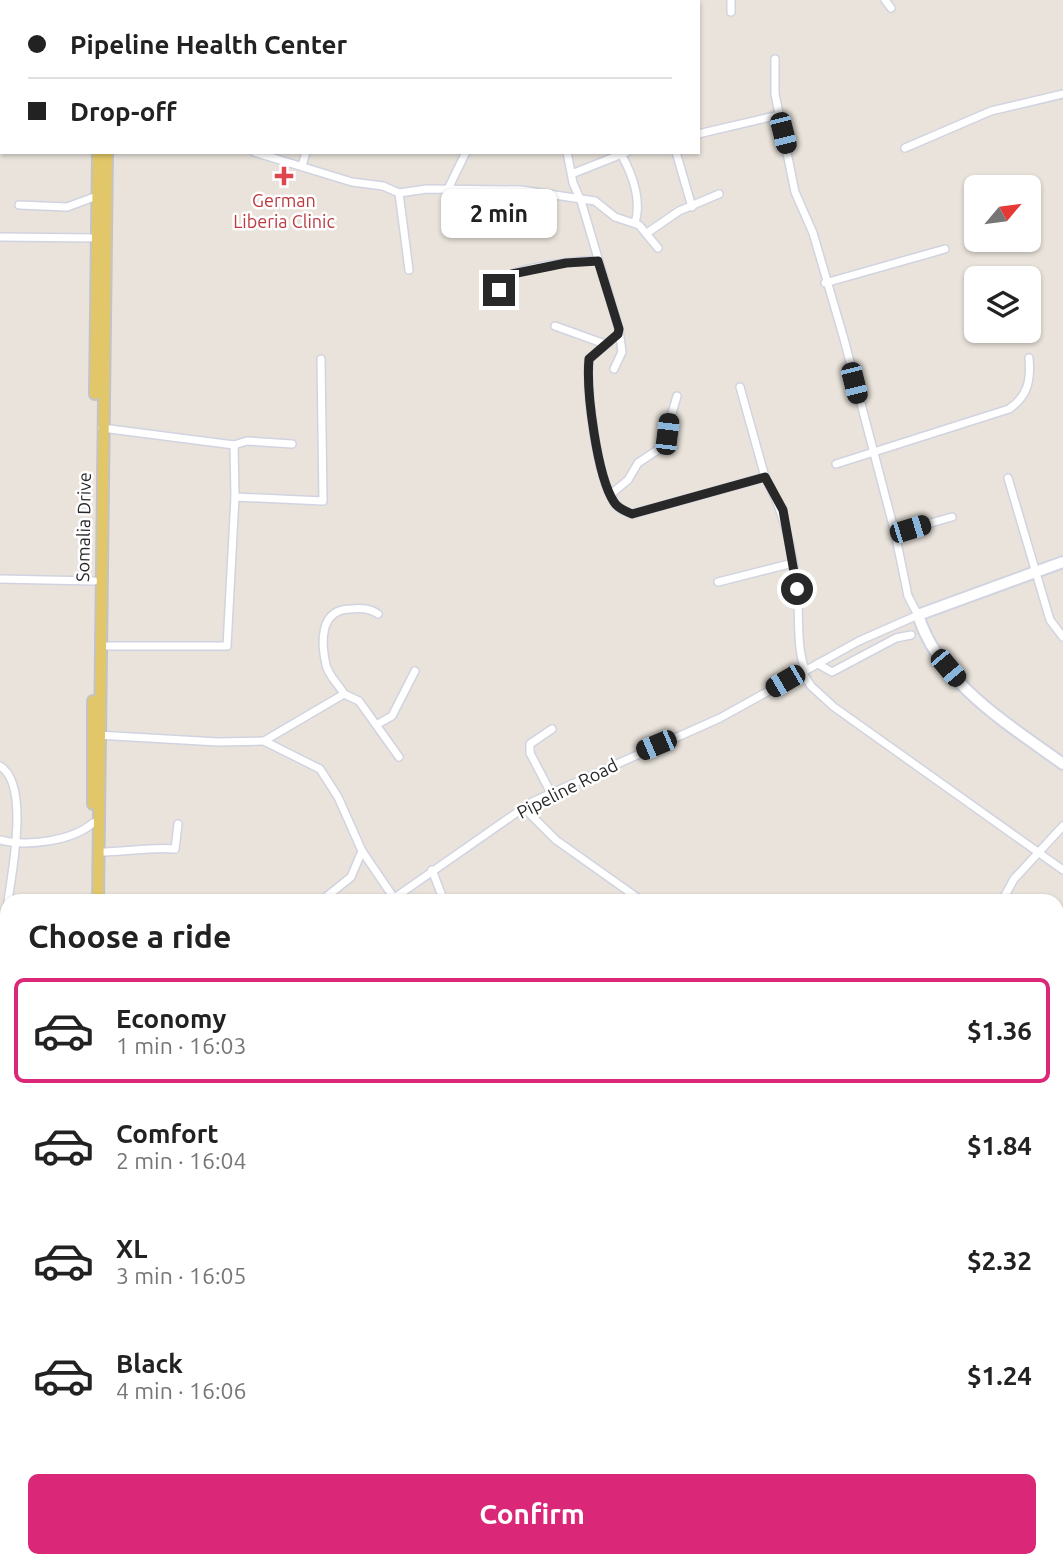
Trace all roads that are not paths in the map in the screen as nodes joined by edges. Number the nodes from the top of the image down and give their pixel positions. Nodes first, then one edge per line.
1 (731, 0) edge
2 (885, 0) edge
3 (891, 8) dead end
4 (731, 12) dead end
5 (775, 59) dead end
6 (1063, 94) edge
7 (779, 115) junction
8 (700, 134) edge
9 (905, 148) dead end
10 (98, 154) edge
11 (107, 154) edge
12 (261, 154) edge
13 (305, 154) edge
14 (465, 154) edge
15 (568, 154) edge
16 (620, 154) edge
17 (623, 154) edge
18 (677, 154) edge
19 (302, 166) junction
20 (573, 173) junction
21 (448, 190) junction
22 (399, 193) junction
23 (719, 194) dead end
24 (97, 196) junction
25 (582, 201) junction
26 (19, 205) dead end
27 (692, 207) junction
28 (635, 223) junction
29 (647, 233) junction
30 (0, 237) edge
31 (96, 238) junction
32 (658, 248) dead end
33 (945, 249) dead end
34 (598, 261) junction
35 (408, 270) dead end
36 (825, 283) junction
37 (489, 304) dead end
38 (555, 326) dead end
39 (619, 329) junction
40 (605, 344) junction
41 (1029, 358) dead end
42 (321, 359) dead end
43 (614, 369) dead end
44 (740, 387) dead end
45 (677, 396) dead end
46 (102, 428) junction
47 (292, 444) dead end
48 (234, 445) junction
49 (873, 453) junction
50 (836, 464) dead end
51 (765, 477) junction
52 (1008, 478) dead end
53 (611, 494) junction
54 (235, 497) junction
55 (952, 517) dead end
56 (895, 533) junction
57 (1063, 562) edge
58 (793, 563) junction
59 (1036, 571) junction
60 (0, 579) edge
61 (94, 581) junction
62 (718, 582) dead end
63 (378, 614) dead end
64 (918, 615) junction
65 (911, 635) dead end
66 (1063, 637) edge
67 (100, 646) junction
68 (818, 664) junction
69 (415, 671) dead end
70 (804, 671) junction
71 (344, 694) junction
72 (378, 724) junction
73 (552, 729) dead end
74 (97, 735) junction
75 (264, 741) junction
76 (399, 757) dead end
77 (1063, 764) edge
78 (0, 766) edge
79 (551, 793) junction
80 (523, 807) junction
81 (93, 823) junction
82 (178, 824) dead end
83 (1063, 826) edge
84 (0, 840) edge
85 (15, 844) junction
86 (362, 851) junction
87 (99, 852) junction
88 (1038, 853) junction
89 (432, 870) junction
90 (1063, 870) edge
91 (9, 894) edge
92 (91, 894) edge
93 (98, 894) edge
94 (330, 894) edge
95 (388, 894) edge
96 (400, 894) edge
97 (441, 894) edge
98 (632, 894) edge
99 (1006, 894) edge

1 - 4 street
2 - 3 street
5 - 7 street
6 - 9 street
7 - 8 street
7 - 36 street
10 - 24 main road, Somalia Drive
11 - 46 main road, Somalia Drive
12 - 19 street
13 - 19 street
14 - 21 street
15 - 20 street
16 - 20 street
17 - 28 street
18 - 27 street
19 - 22 street
20 - 25 street
21 - 22 street
21 - 25 street
22 - 35 street
23 - 27 street
24 - 26 street
24 - 31 main road, Somalia Drive
25 - 28 street
25 - 34 street
27 - 29 street
28 - 29 street
29 - 32 street
30 - 31 street
31 - 61 main road, Somalia Drive
33 - 36 street
34 - 37 street
34 - 39 street
36 - 49 street
38 - 40 street
39 - 40 street
39 - 43 street
40 - 53 street
41 - 49 street
42 - 54 street
44 - 51 street
45 - 53 street
46 - 48 street
46 - 67 main road, Somalia Drive
47 - 48 street
48 - 54 street
49 - 50 street
49 - 56 street
51 - 53 street
51 - 58 street
52 - 59 street
54 - 67 street
55 - 56 street
56 - 64 street
57 - 59 street, Pipeline Road
58 - 62 street
58 - 70 street
59 - 64 street, Pipeline Road
59 - 66 street
60 - 61 street
61 - 74 main road, Somalia Drive
63 - 71 street
64 - 68 street, Pipeline Road
64 - 77 street
65 - 68 street
67 - 74 main road, Somalia Drive
68 - 70 street, Pipeline Road
69 - 72 street
70 - 79 street, Pipeline Road
70 - 88 street
71 - 72 street
71 - 75 street
72 - 76 street
73 - 79 street
74 - 75 street
74 - 81 main road, Somalia Drive
74 - 87 main road, Somalia Drive
75 - 86 street
78 - 85 street
79 - 80 street, Pipeline Road
80 - 89 street, Pipeline Road
80 - 98 street
81 - 85 street
81 - 92 main road, Somalia Drive
82 - 87 street
83 - 88 street
84 - 85 street
85 - 91 street
86 - 94 street
86 - 95 street
87 - 93 main road, Somalia Drive
88 - 90 street
88 - 99 street
89 - 96 street, Pipeline Road
89 - 97 street

